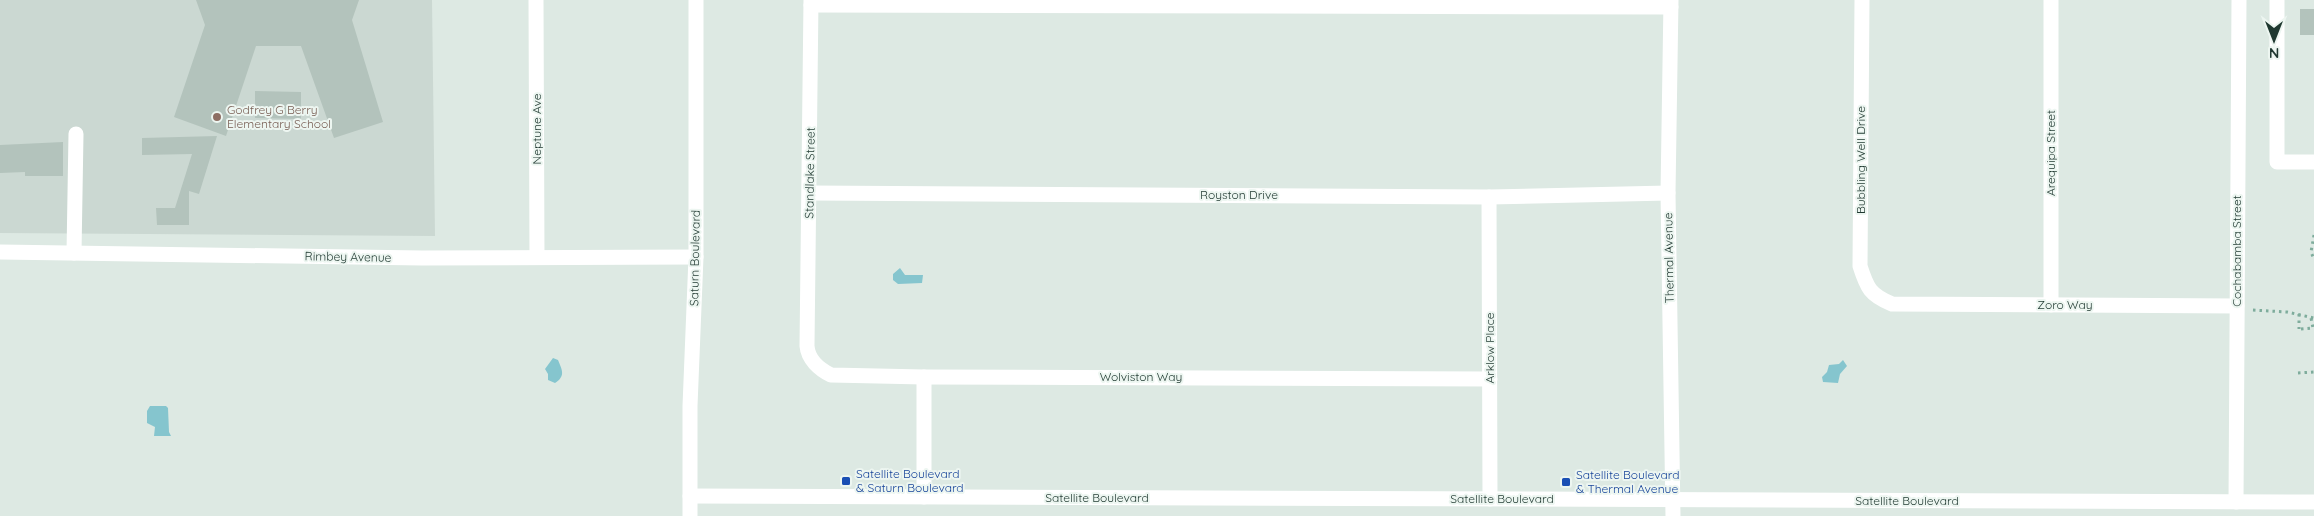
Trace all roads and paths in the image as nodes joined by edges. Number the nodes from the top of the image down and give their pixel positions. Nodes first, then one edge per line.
1 (536, 0) edge
2 (696, 0) edge
3 (1862, 0) edge
4 (2051, 0) edge
5 (2239, 0) edge
6 (2277, 0) edge
7 (812, 3) edge
8 (1671, 4) edge
9 (76, 134) dead end
10 (2314, 162) edge
11 (810, 194) junction
12 (1668, 194) junction
13 (1489, 197) junction
14 (2314, 235) edge
15 (0, 252) edge
16 (74, 253) junction
17 (537, 257) junction
18 (696, 257) junction
19 (2314, 258) edge
20 (1892, 304) joint
21 (2051, 305) junction
22 (2237, 306) junction
23 (2253, 310) dead end
24 (2299, 314) junction
25 (2313, 318) edge
26 (807, 346) joint
27 (2314, 372) edge
28 (2298, 373) dead end
29 (924, 377) junction
30 (1490, 379) junction
31 (690, 496) junction
32 (924, 497) junction
33 (1490, 499) junction
34 (1673, 500) junction
35 (2236, 502) junction
36 (2314, 502) edge
37 (690, 516) edge
38 (1673, 516) edge

1 - 17 street, Neptune Ave
2 - 18 street, Saturn Boulevard
3 - 20 street, Bubbling Well Drive
4 - 21 street, Arequipa Street
5 - 22 street, Cochabamba Street
6 - 10 street
7 - 8 street
7 - 11 street, Standlake Street
8 - 12 street, Thermal Avenue
9 - 16 street
11 - 13 street, Royston Drive
11 - 26 street, Standlake Street
12 - 13 street, Royston Drive
12 - 34 street, Thermal Avenue
13 - 30 street, Arklow Place
14 - 19 path
15 - 16 street, Rimbey Avenue
16 - 17 street, Rimbey Avenue
17 - 18 street, Rimbey Avenue
18 - 31 street, Saturn Boulevard
20 - 21 street, Zoro Way
21 - 22 street, Zoro Way
22 - 35 street, Cochabamba Street
23 - 24 path
24 - 25 path
24 - 25 path
26 - 29 street, Wolviston Way
27 - 28 path
29 - 30 street, Wolviston Way
29 - 32 street
30 - 33 street, Arklow Place
31 - 32 street, Satellite Boulevard
31 - 37 street, Saturn Boulevard
32 - 33 street, Satellite Boulevard
33 - 34 street, Satellite Boulevard
34 - 35 street, Satellite Boulevard
34 - 38 street, Thermal Avenue
35 - 36 street, Satellite Boulevard

